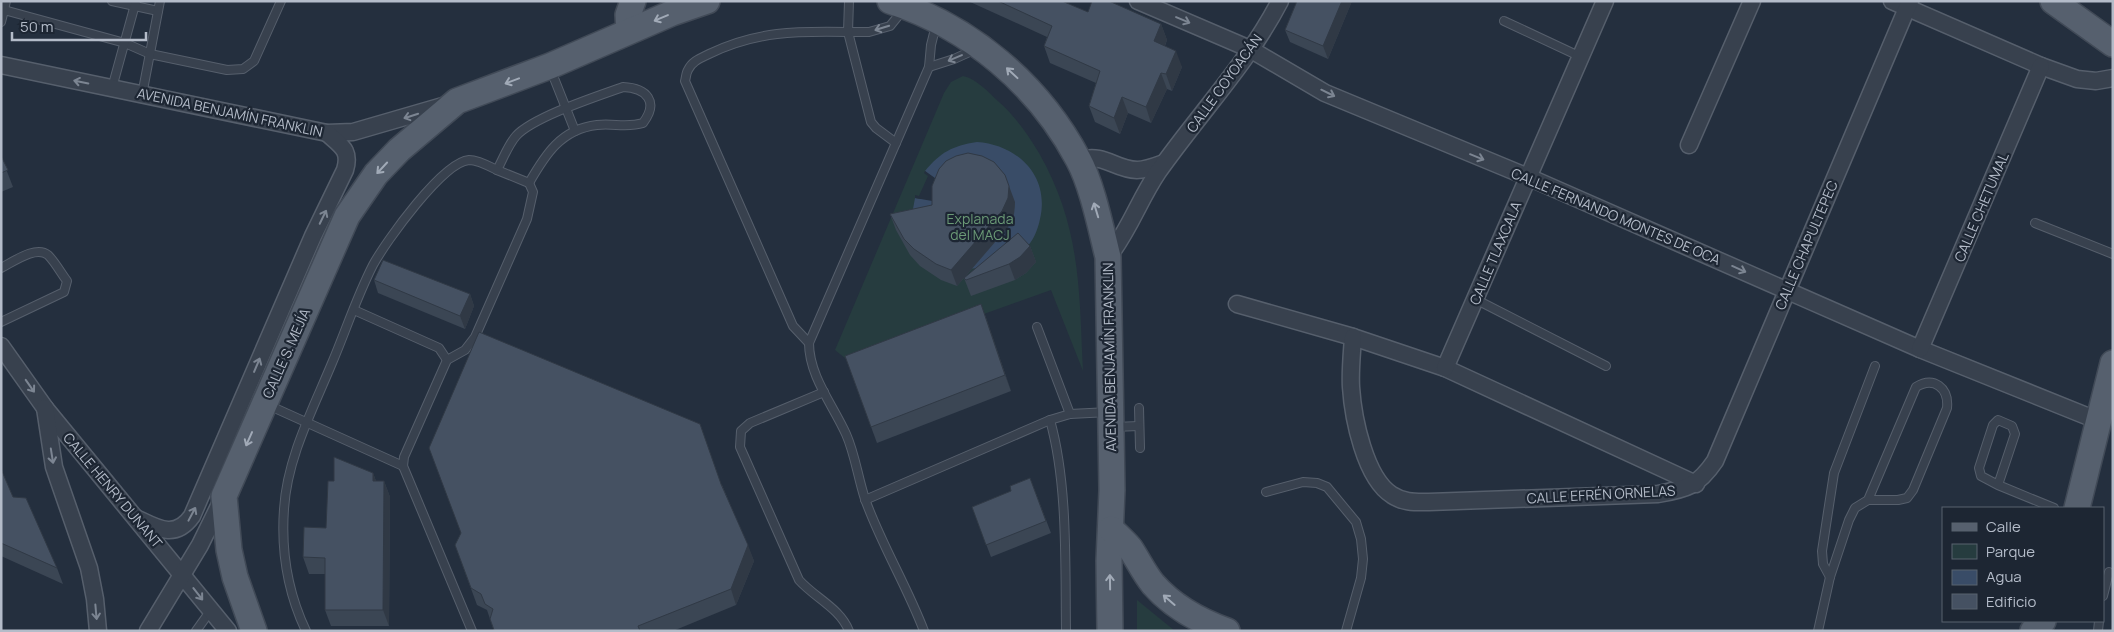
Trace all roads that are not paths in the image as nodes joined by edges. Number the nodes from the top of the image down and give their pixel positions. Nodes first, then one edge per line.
1 (6, 1) edge
2 (112, 1) edge
3 (160, 1) edge
4 (281, 1) edge
5 (633, 1) edge
6 (707, 1) edge
7 (849, 1) edge
8 (1138, 1) edge
9 (1280, 1) edge
10 (1752, 1) edge
11 (1892, 1) edge
12 (2053, 1) edge
13 (1604, 2) edge
14 (136, 4) edge
15 (898, 4) edge
16 (1909, 5) edge
17 (2, 10) edge
18 (158, 10) junction
19 (938, 20) junction
20 (1504, 21) dead end
21 (1, 22) edge
22 (629, 31) junction
23 (848, 32) junction
24 (125, 43) junction
25 (2113, 44) edge
26 (980, 47) junction
27 (1250, 49) junction
28 (150, 54) junction
29 (1581, 57) junction
30 (1, 65) edge
31 (550, 66) junction
32 (2041, 66) junction
33 (930, 67) junction
34 (2113, 78) edge
35 (112, 88) junction
36 (142, 95) junction
37 (457, 101) junction
38 (566, 108) junction
39 (575, 131) junction
40 (327, 133) junction
41 (896, 143) junction
42 (1689, 145) dead end
43 (1079, 160) junction
44 (1164, 163) junction
45 (497, 170) junction
46 (1528, 177) junction
47 (529, 184) junction
48 (2036, 223) dead end
49 (2113, 254) edge
50 (1108, 257) junction
51 (1, 268) edge
52 (1786, 290) junction
53 (1475, 299) junction
54 (1237, 304) dead end
55 (354, 310) junction
56 (1, 322) edge
57 (1037, 327) dead end
58 (1353, 337) junction
59 (808, 343) junction
60 (1, 346) edge
61 (1920, 349) junction
62 (447, 360) junction
63 (2113, 364) edge
64 (1606, 366) dead end
65 (1875, 366) dead end
66 (1445, 368) junction
67 (824, 392) junction
68 (264, 403) junction
69 (45, 408) junction
70 (1139, 408) dead end
71 (1070, 414) junction
72 (1111, 419) junction
73 (1050, 420) junction
74 (2099, 421) junction
75 (307, 423) junction
76 (1139, 426) junction
77 (1140, 448) dead end
78 (403, 466) junction
79 (1696, 484) junction
80 (1998, 485) junction
81 (1266, 492) dead end
82 (224, 496) junction
83 (865, 500) junction
84 (1868, 500) junction
85 (2052, 507) edge
86 (2077, 507) edge
87 (136, 518) junction
88 (1111, 529) junction
89 (2108, 572) edge
90 (183, 574) junction
91 (1830, 577) junction
92 (2104, 591) edge
93 (211, 610) junction
94 (2042, 622) edge
95 (1212, 629) edge
96 (98, 631) edge
97 (148, 631) edge
98 (196, 631) edge
99 (228, 631) edge
100 (254, 631) edge
101 (306, 631) edge
102 (472, 631) edge
103 (850, 631) edge
104 (924, 631) edge
105 (1066, 631) edge
106 (1110, 631) edge
107 (1346, 631) edge
108 (1818, 631) edge
109 (2033, 631) edge

1 - 17 lane
2 - 14 lane
3 - 18 lane
4 - 28 lane
5 - 22 main road
6 -> 22 main road, AVENIDA BENJAMÍN FRANKLIN
7 - 23 lane
8 -> 27 street, CALLE FERNANDO MONTES DE OCA
9 - 27 street, CALLE COYOACÁN
10 - 42 street
11 - 16 street
12 - 25 main road
13 - 29 street, CALLE TLAXCALA
14 - 18 lane
14 - 24 lane
15 - 19 main road, AVENIDA BENJAMÍN FRANKLIN
15 -> 23 lane
16 - 32 street
16 - 52 street, CALLE CHAPULTEPEC
17 - 21 lane
17 - 24 lane
18 - 28 lane
19 - 26 main road, AVENIDA BENJAMÍN FRANKLIN
19 - 33 lane
20 - 29 lane
22 - 31 main road, AVENIDA BENJAMÍN FRANKLIN
23 - 41 lane
23 - 59 lane
24 - 28 lane
24 - 35 lane
26 -> 33 lane
43 -> 26 main road, AVENIDA BENJAMÍN FRANKLIN
27 - 44 street, CALLE COYOACÁN
27 -> 46 street, CALLE FERNANDO MONTES DE OCA
28 - 36 lane
29 - 46 street, CALLE TLAXCALA
35 -> 30 street, AVENIDA BENJAMÍN FRANKLIN
31 -> 37 main road, AVENIDA BENJAMÍN FRANKLIN
31 - 38 lane
32 - 34 street
32 - 61 street, CALLE CHETUMAL
33 - 41 lane
35 - 36 street, AVENIDA BENJAMÍN FRANKLIN
36 - 40 street, AVENIDA BENJAMÍN FRANKLIN
37 -> 40 street, AVENIDA BENJAMÍN FRANKLIN
37 -> 68 main road, CALLE S. MEJÍA
38 - 39 lane
38 - 39 lane
38 - 45 lane
39 - 47 lane
87 -> 40 street
41 - 59 lane
43 - 44 street
50 -> 43 main road, AVENIDA BENJAMÍN FRANKLIN
44 - 50 street, CALLE COYOACÁN
45 - 47 lane
45 - 55 lane
46 -> 52 street, CALLE FERNANDO MONTES DE OCA
46 - 53 street, CALLE TLAXCALA
47 - 62 lane
48 - 49 lane
50 - 72 main road, AVENIDA BENJAMÍN FRANKLIN
51 - 56 lane
52 - 61 street, CALLE FERNANDO MONTES DE OCA
52 - 79 street, CALLE CHAPULTEPEC
53 - 64 lane
53 - 66 street, CALLE TLAXCALA
54 - 58 street, CALLE EFRÉN ORNELAS
55 - 62 lane
55 - 75 lane
57 - 71 lane
58 - 66 street, CALLE EFRÉN ORNELAS
58 - 79 street, CALLE EFRÉN ORNELAS
59 - 67 lane
60 -> 69 street, CALLE HENRY DUNANT
61 - 74 street, CALLE FERNANDO MONTES DE OCA
62 - 78 lane
63 - 74 main road
65 - 91 lane
66 - 79 street, CALLE EFRÉN ORNELAS
67 - 83 lane
67 - 103 lane
68 - 75 lane
68 -> 82 main road, CALLE S. MEJÍA
69 - 87 street, CALLE HENRY DUNANT
69 -> 96 street
70 - 76 lane
71 - 72 lane
71 - 73 lane
72 - 76 lane
72 - 88 main road, AVENIDA BENJAMÍN FRANKLIN
73 - 83 lane
73 - 105 lane
74 - 86 main road
75 - 78 lane
75 - 101 lane
76 - 77 lane
78 - 102 lane
80 - 80 lane
80 - 85 lane
81 - 107 lane
82 - 90 street, CALLE S. MEJÍA
82 - 100 main road
83 - 104 lane
84 - 84 lane
84 - 91 lane
87 - 90 street, CALLE HENRY DUNANT
95 -> 88 main road
106 -> 88 main road, AVENIDA BENJAMÍN FRANKLIN
89 - 92 lane
90 -> 93 street, CALLE HENRY DUNANT
90 - 97 street, CALLE S. MEJÍA
91 - 108 lane
93 - 98 lane
93 - 99 street, CALLE HENRY DUNANT
94 - 109 main road

